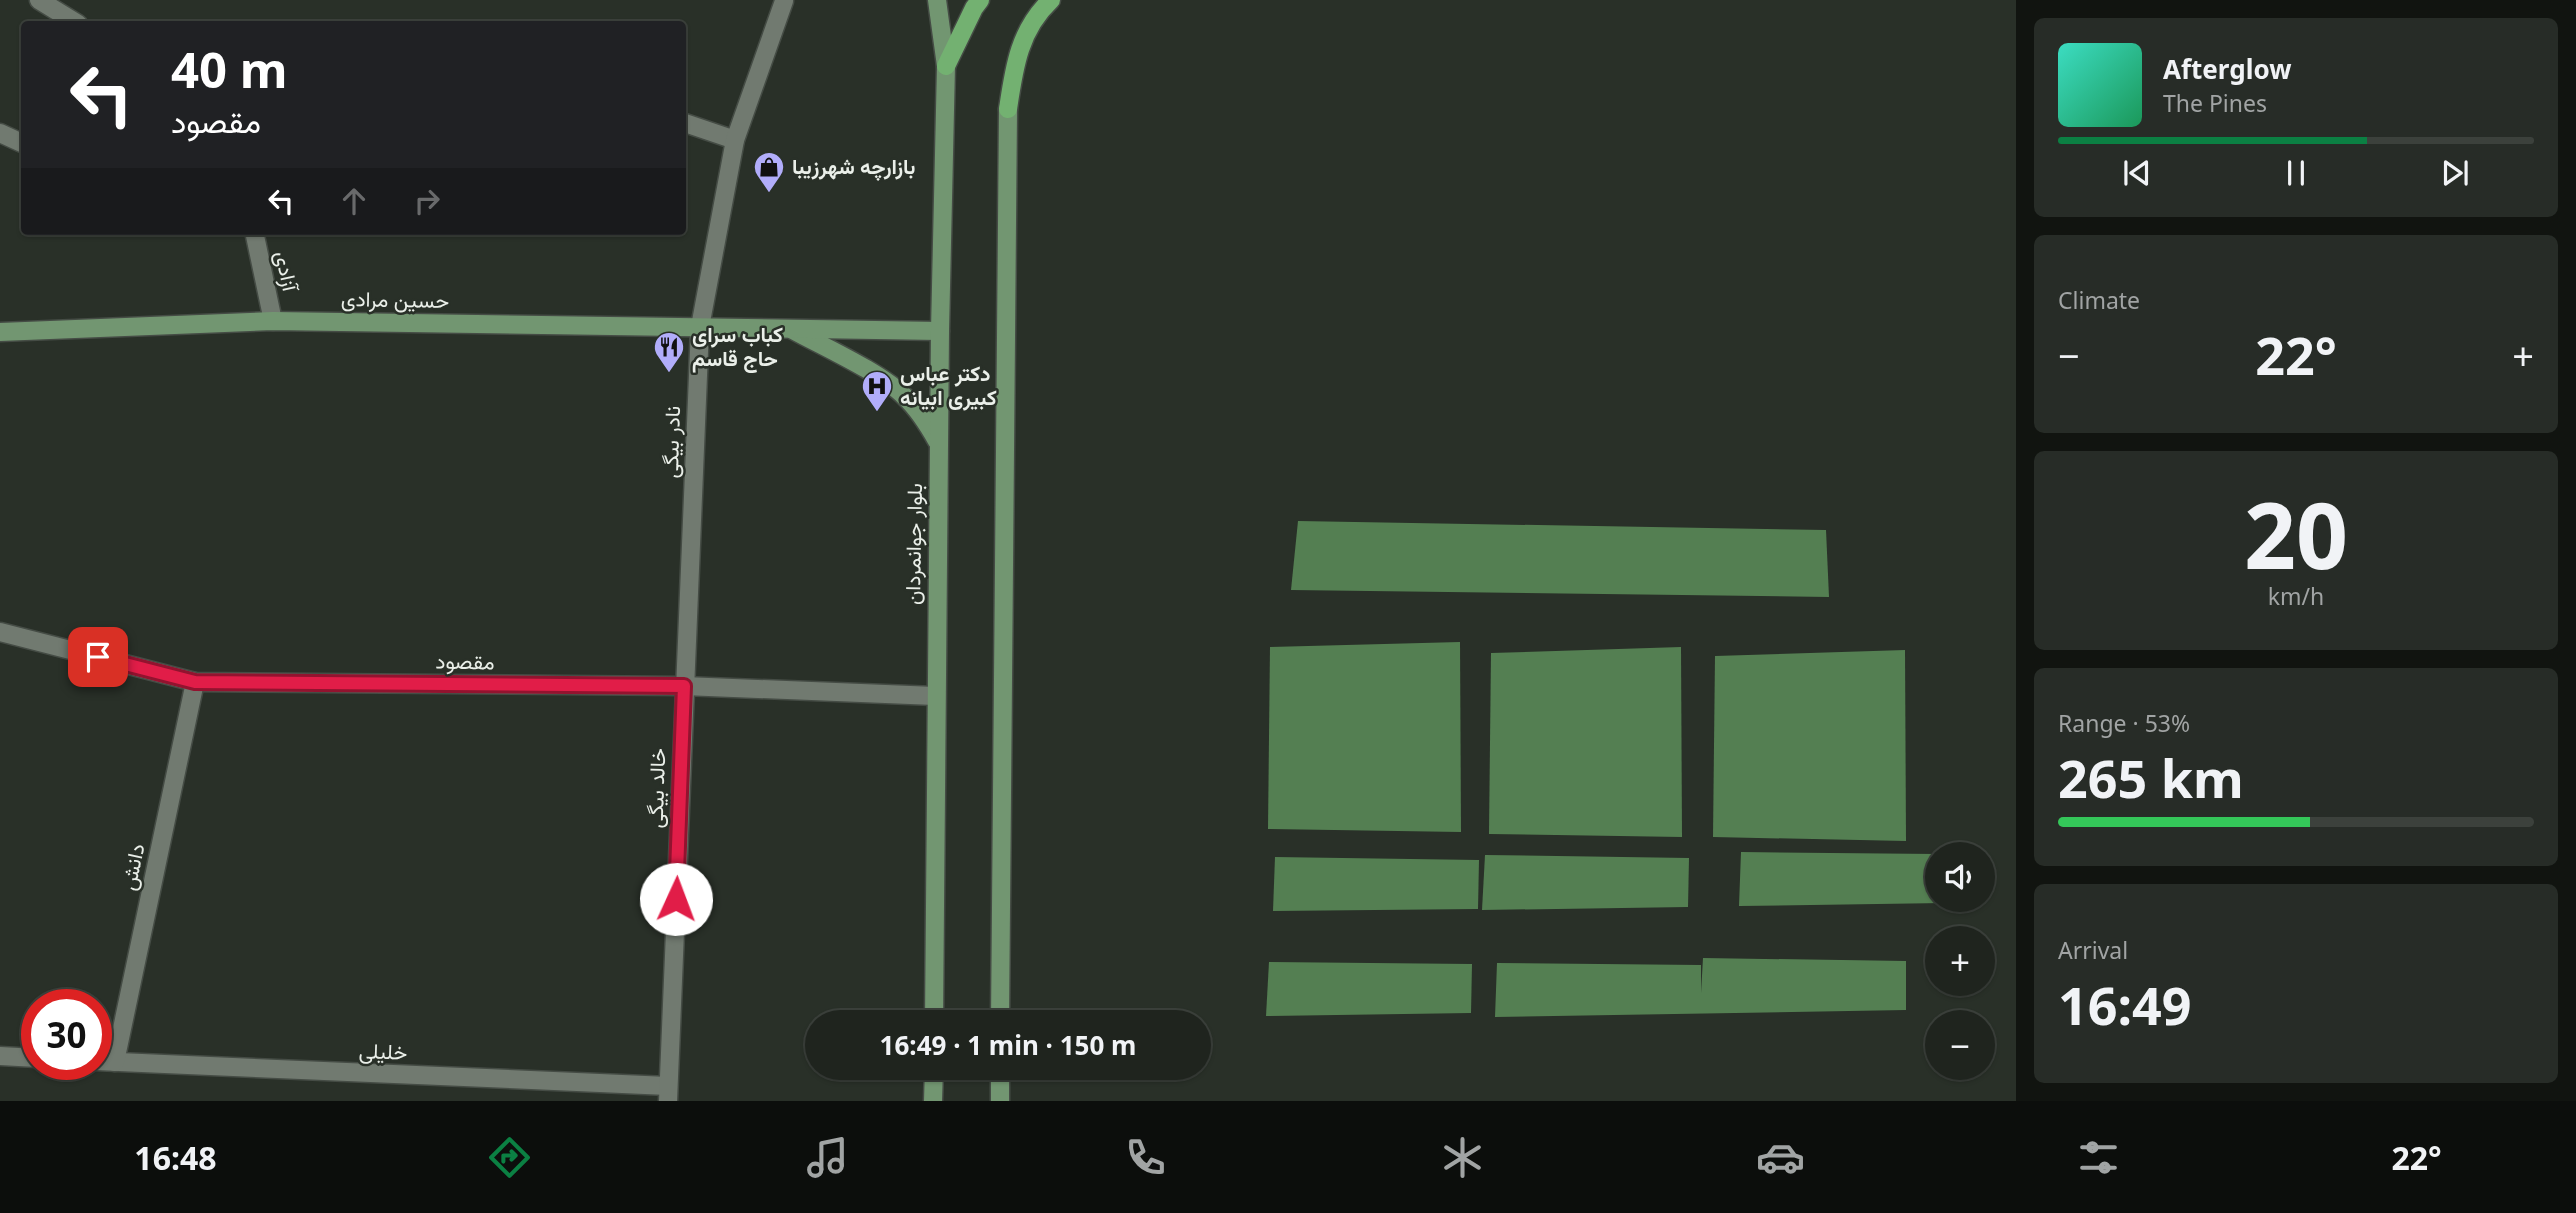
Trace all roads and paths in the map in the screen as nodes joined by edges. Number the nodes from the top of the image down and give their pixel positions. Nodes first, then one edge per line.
1 (39, 0) edge
2 (937, 0) edge
3 (980, 0) edge
4 (1051, 0) edge
5 (784, 1) edge
6 (73, 21) edge
7 (946, 66) junction
8 (686, 123) edge
9 (0, 133) edge
10 (735, 140) junction
11 (21, 143) edge
12 (255, 235) edge
13 (273, 321) junction
14 (700, 327) junction
15 (790, 328) junction
16 (940, 331) junction
17 (0, 332) edge
18 (938, 443) junction
19 (0, 632) edge
20 (195, 682) junction
21 (684, 686) junction
22 (935, 696) junction
23 (934, 1010) edge
24 (1000, 1010) edge
25 (112, 1032) edge
26 (0, 1056) edge
27 (21, 1057) edge
28 (112, 1062) edge
29 (934, 1080) edge
30 (1000, 1080) edge
31 (668, 1093) edge
32 (933, 1101) edge
33 (1000, 1101) edge

1 - 6 street
2 - 7 main road, بلوار جوانمردان
3 - 7 main road
4 - 24 main road
5 - 10 street, نادر بیگی
7 - 16 main road, بلوار جوانمردان
8 - 10 street
9 - 11 street
10 - 14 street, نادر بیگی
12 - 13 street, آزادی
13 - 14 main road, حسین مرادی
13 - 17 main road, حسین مرادی
14 - 15 main road, حسین مرادی
14 - 21 street, نادر بیگی
15 - 16 main road, حسین مرادی
15 - 18 main road, حسین مرادی
16 - 18 main road, بلوار جوانمردان
18 - 22 main road, بلوار جوانمردان
19 - 20 street, مقصود
20 - 21 street, مقصود
20 - 25 street, دانش
21 - 22 street, مقصود
21 - 31 street, خالد بیگی
22 - 23 main road, بلوار جوانمردان
26 - 27 street
28 - 31 street, خلیلی
29 - 32 main road
30 - 33 main road

